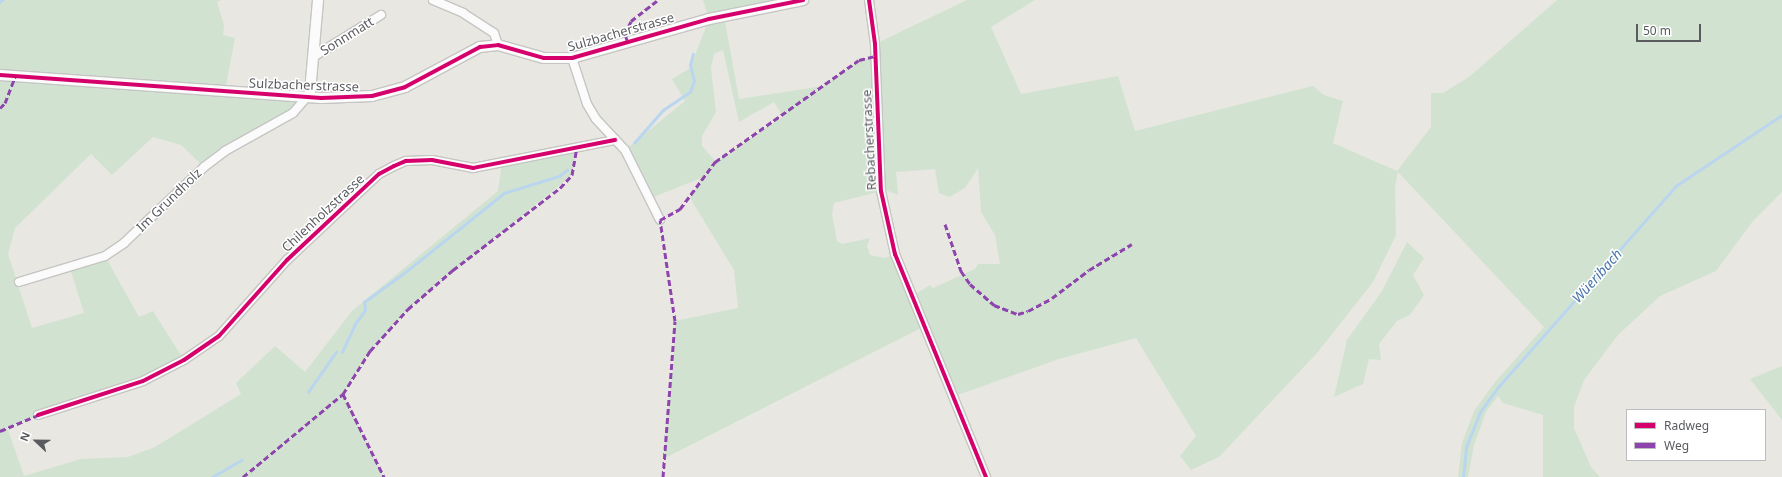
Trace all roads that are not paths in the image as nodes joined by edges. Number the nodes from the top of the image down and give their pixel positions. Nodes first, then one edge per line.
1 (318, 0) edge
2 (433, 0) edge
3 (803, 0) edge
4 (869, 0) edge
5 (381, 15) dead end
6 (498, 45) junction
7 (313, 57) junction
8 (572, 58) junction
9 (0, 75) edge
10 (307, 97) junction
11 (616, 140) junction
12 (660, 220) dead end
13 (19, 282) dead end
14 (38, 415) dead end
15 (986, 477) edge

1 - 7 street
2 - 6 street
3 - 8 street, Sulzbacherstrasse
4 - 15 street, Rebacherstrasse
5 - 7 street, Sonnmatt
6 - 8 street, Sulzbacherstrasse
6 - 10 street, Sulzbacherstrasse
7 - 10 street
8 - 11 street
9 - 10 street, Sulzbacherstrasse
10 - 13 street, Im Grundholz
11 - 12 street
11 - 14 street, Chilenholzstrasse

